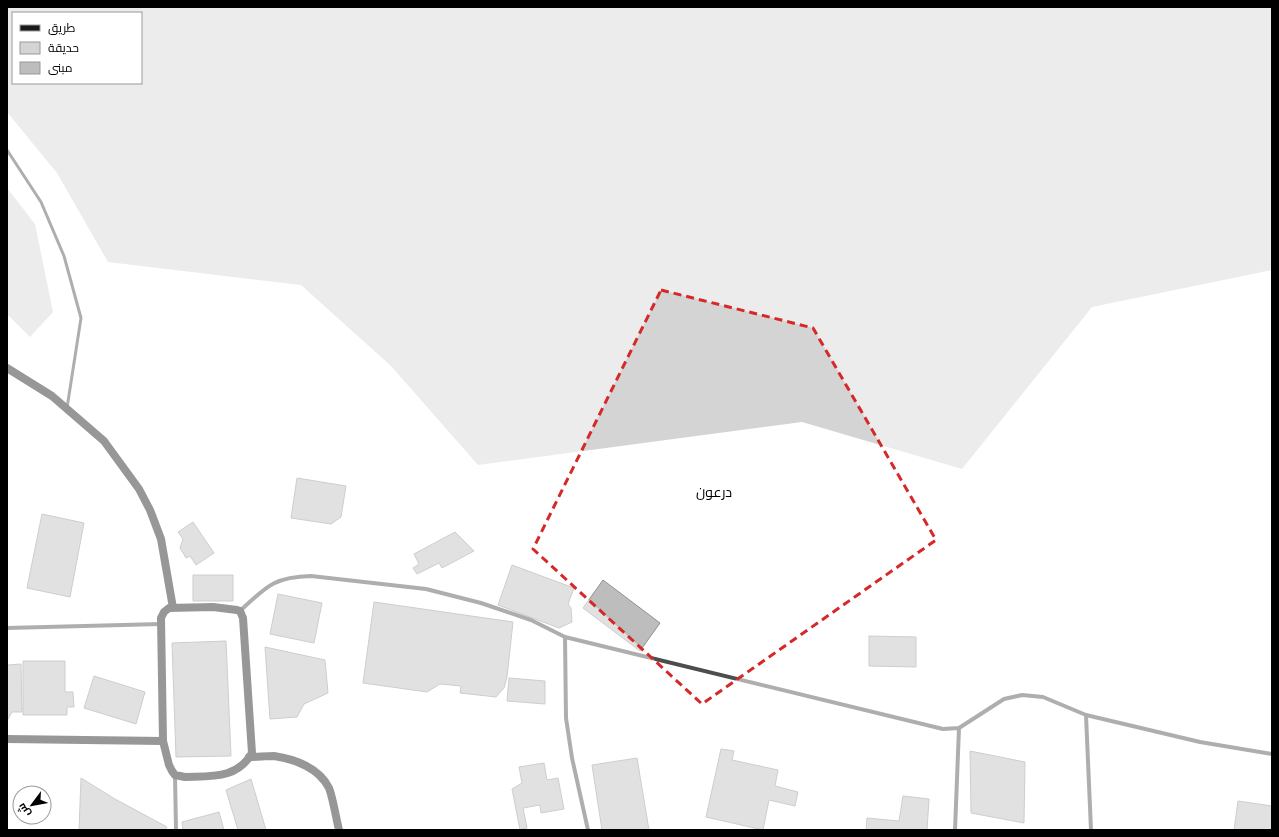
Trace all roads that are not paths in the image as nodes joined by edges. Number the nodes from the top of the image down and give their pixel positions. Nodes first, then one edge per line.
1 (7, 150) edge
2 (7, 368) edge
3 (67, 408) junction
4 (173, 608) junction
5 (240, 611) junction
6 (161, 624) junction
7 (7, 628) edge
8 (565, 637) junction
9 (1086, 715) junction
10 (959, 728) junction
11 (7, 739) edge
12 (163, 741) junction
13 (1272, 754) edge
14 (249, 757) junction
15 (175, 775) junction
16 (176, 830) edge
17 (339, 830) edge
18 (588, 830) edge
19 (955, 830) edge
20 (1091, 830) edge

1 - 3 lane
2 - 3 main road
3 - 4 main road
4 - 5 main road
4 - 6 main road
5 - 8 street
5 - 14 main road
6 - 7 street
6 - 12 main road
8 - 10 street
8 - 18 street
9 - 10 street
9 - 13 street
9 - 20 street
10 - 19 street
11 - 12 main road
12 - 15 main road
14 - 15 main road
14 - 17 main road
15 - 16 street

